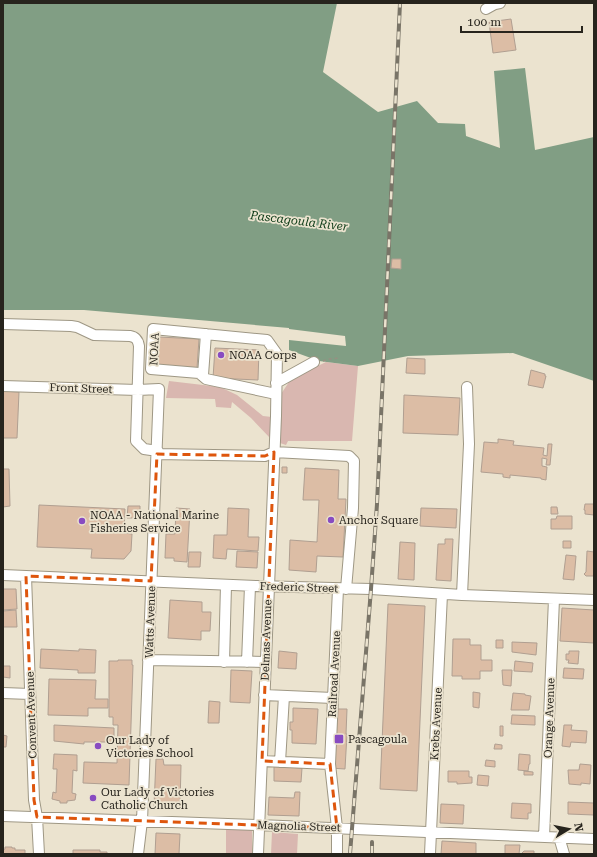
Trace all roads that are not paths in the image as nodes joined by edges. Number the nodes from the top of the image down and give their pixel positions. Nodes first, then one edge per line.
1 (500, 3) edge
2 (486, 9) dead end
3 (3, 324) edge
4 (206, 334) junction
5 (277, 354) joint
6 (314, 362) dead end
7 (203, 376) junction
8 (276, 383) junction
9 (3, 386) edge
10 (467, 387) dead end
11 (160, 389) joint
12 (138, 390) junction
13 (276, 394) junction
14 (157, 452) junction
15 (274, 452) junction
16 (3, 575) edge
17 (26, 576) junction
18 (151, 581) junction
19 (226, 585) junction
20 (250, 586) junction
21 (268, 586) junction
22 (342, 589) junction
23 (442, 594) junction
24 (462, 595) junction
25 (554, 599) junction
26 (594, 600) edge
27 (148, 660) junction
28 (224, 662) junction
29 (247, 662) junction
30 (265, 662) junction
31 (3, 694) edge
32 (30, 694) junction
33 (264, 696) junction
34 (284, 696) junction
35 (333, 698) junction
36 (262, 761) junction
37 (280, 762) junction
38 (330, 764) junction
39 (3, 816) edge
40 (37, 817) junction
41 (142, 821) junction
42 (259, 825) junction
43 (337, 828) junction
44 (430, 832) junction
45 (544, 837) junction
46 (559, 837) junction
47 (594, 839) edge
48 (39, 854) edge
49 (138, 854) edge
50 (258, 854) edge
51 (336, 854) edge
52 (430, 854) edge
53 (564, 854) edge

1 - 2 street
3 - 12 street
4 - 5 street, NOAA
4 - 7 street
4 - 7 street, NOAA
5 - 8 street, Delmas Avenue
6 - 8 street
7 - 13 street, NOAA
8 - 13 street, Delmas Avenue
9 - 12 street, Front Street
10 - 24 street
11 - 12 street, Front Street
11 - 14 street, Watts Avenue
12 - 14 street
13 - 15 street, Delmas Avenue
14 - 15 street
14 - 18 street, Watts Avenue
15 - 21 street, Delmas Avenue
15 - 22 street, Railroad Avenue
16 - 17 street, Frederic Street
17 - 18 street, Frederic Street
17 - 32 street, Convent Avenue
18 - 19 street, Frederic Street
18 - 27 street, Watts Avenue
19 - 20 street, Frederic Street
19 - 28 street
20 - 21 street, Frederic Street
20 - 29 street
21 - 22 street, Frederic Street
21 - 30 street, Delmas Avenue
22 - 23 street, Frederic Street
22 - 35 street, Railroad Avenue
23 - 24 street, Frederic Street
23 - 44 street, Krebs Avenue
24 - 25 street, Frederic Street
25 - 26 street, Frederic Street
25 - 45 street, Orange Avenue
27 - 28 street
27 - 41 street, Watts Avenue
28 - 29 street
29 - 30 street
30 - 33 street, Delmas Avenue
31 - 32 street
32 - 40 street, Convent Avenue
33 - 34 street
33 - 36 street, Delmas Avenue
34 - 35 street
34 - 37 street
35 - 38 street, Railroad Avenue
36 - 37 street
36 - 42 street, Delmas Avenue
37 - 38 street
38 - 43 street, Railroad Avenue
39 - 40 street, Magnolia Street
40 - 41 street, Magnolia Street
40 - 48 street, Convent Avenue
41 - 42 street, Magnolia Street
41 - 49 street, Watts Avenue
42 - 43 street, Magnolia Street
42 - 50 street, Delmas Avenue
43 - 44 street, Magnolia Street
43 - 51 street, Railroad Avenue
44 - 45 street, Magnolia Street
44 - 52 street, Krebs Avenue
45 - 46 street, Magnolia Street
46 - 47 street, Magnolia Street
46 - 53 street

